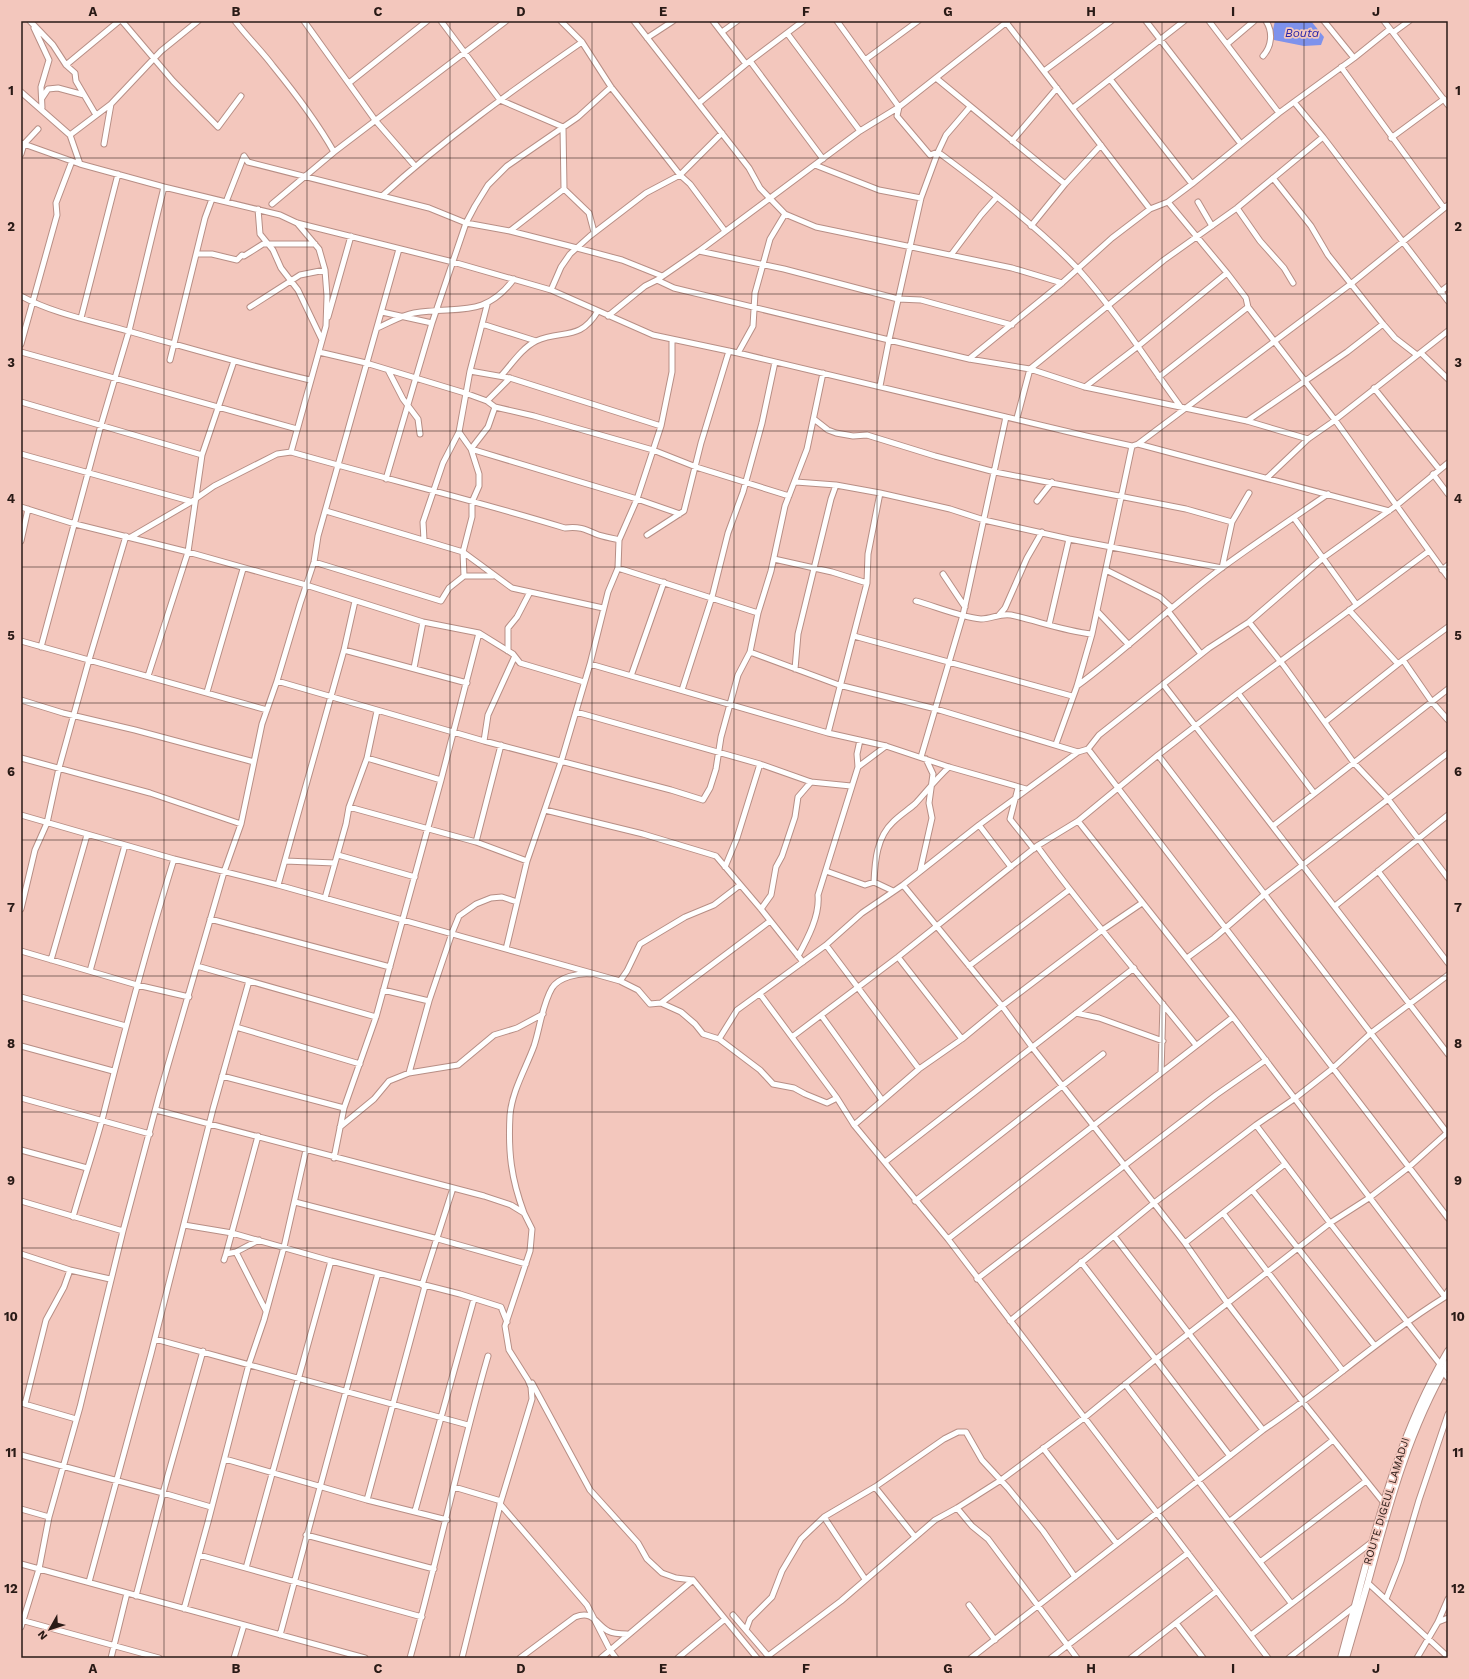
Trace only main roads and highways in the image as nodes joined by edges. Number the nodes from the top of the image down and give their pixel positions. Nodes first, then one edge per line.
1 (1448, 1351) edge
2 (1448, 1363) edge
3 (1341, 1658) edge
4 (1346, 1658) edge

1 - 3 main road, ROUTE DIGEUL LAMADJI
2 - 4 main road

